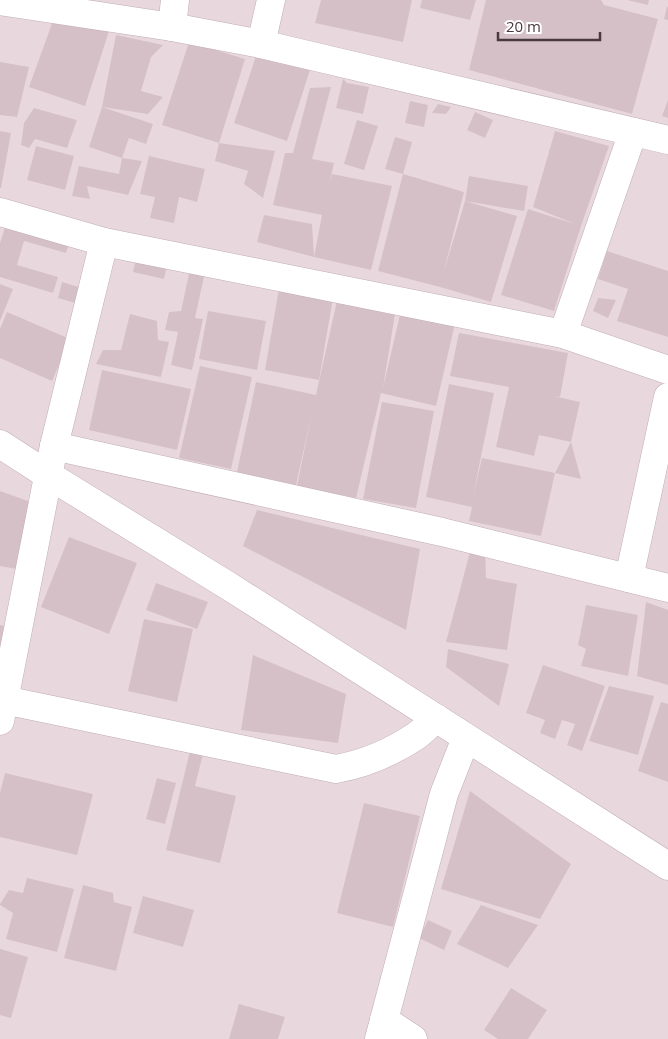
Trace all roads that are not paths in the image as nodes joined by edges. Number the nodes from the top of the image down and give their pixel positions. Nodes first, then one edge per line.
1 (175, 0) edge
2 (271, 0) edge
3 (0, 1) edge
4 (172, 27) junction
5 (261, 44) junction
6 (633, 132) junction
7 (668, 140) edge
8 (0, 212) edge
9 (104, 242) junction
10 (563, 334) junction
11 (668, 370) edge
12 (668, 397) edge
13 (0, 444) edge
14 (54, 446) junction
15 (48, 475) junction
16 (629, 578) junction
17 (668, 588) edge
18 (2, 710) edge
19 (436, 718) junction
20 (466, 738) junction
21 (668, 866) edge
22 (382, 1030) edge
23 (414, 1039) edge

1 - 4 street
2 - 5 street
3 - 4 street
4 - 5 street
5 - 6 street
6 - 7 street
6 - 10 street
8 - 9 street
9 - 10 street
9 - 14 street
10 - 11 street
12 - 16 street
13 - 15 street
14 - 15 street
14 - 16 street
15 - 18 street
15 - 19 street
16 - 17 street
18 - 19 street
19 - 20 street
20 - 21 street
20 - 22 street
22 - 23 street

